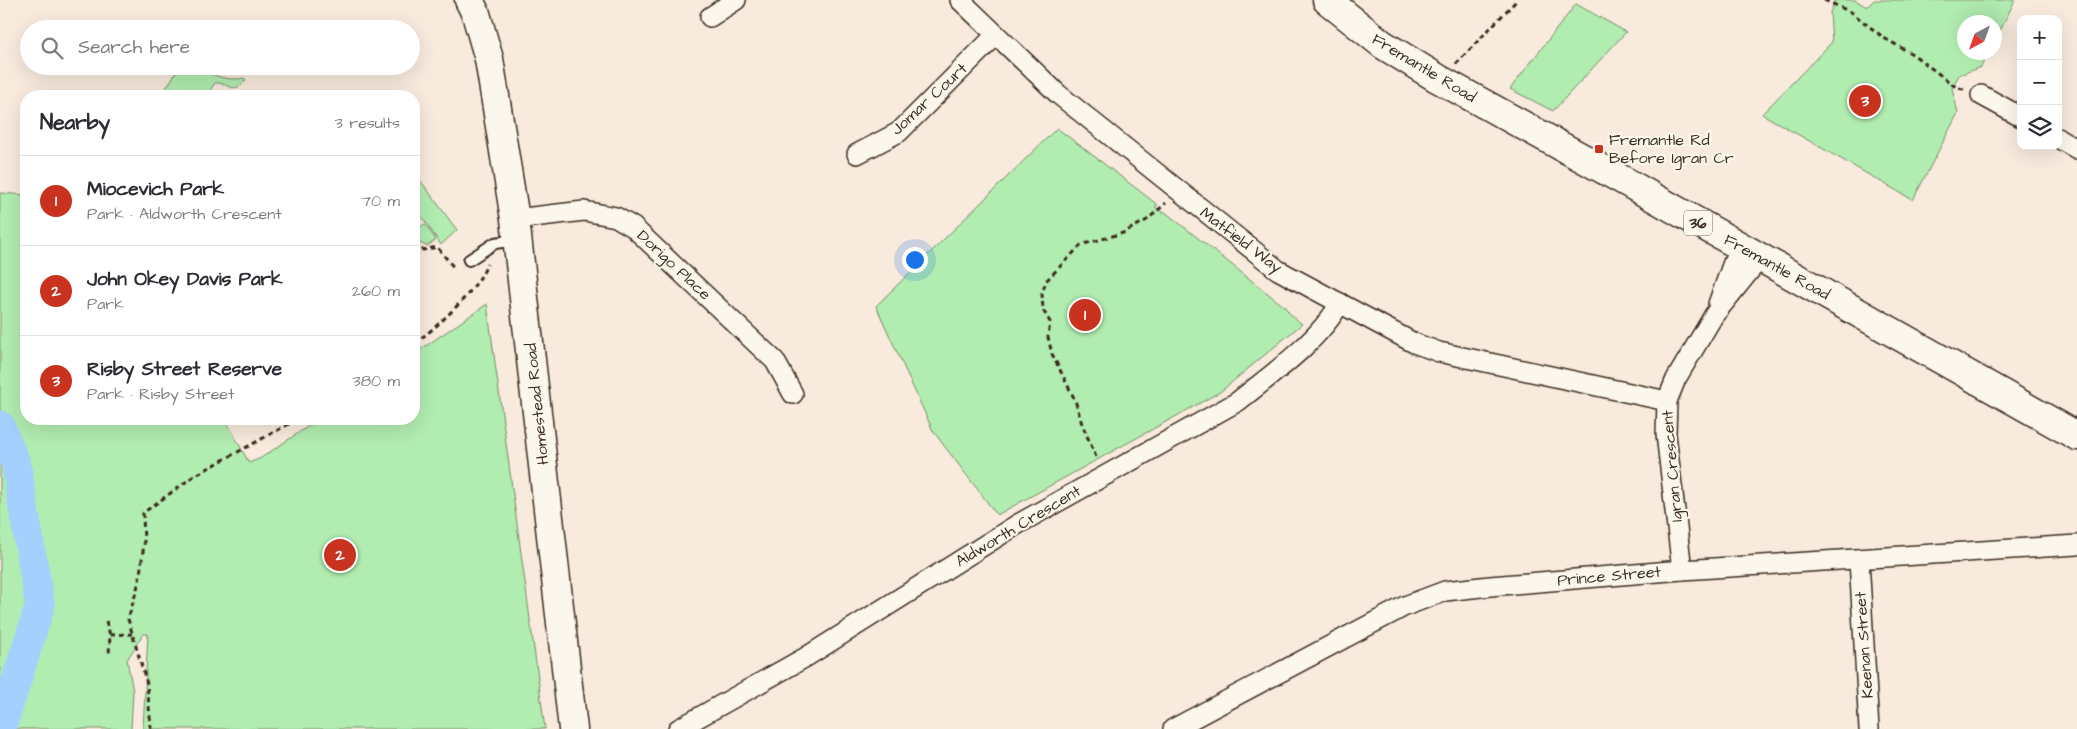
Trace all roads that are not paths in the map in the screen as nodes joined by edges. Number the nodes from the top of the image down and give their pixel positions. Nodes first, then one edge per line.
1 (469, 0) edge
2 (486, 0) edge
3 (736, 0) edge
4 (960, 0) edge
5 (1326, 0) edge
6 (710, 17) dead end
7 (996, 35) junction
8 (493, 80) junction
9 (1981, 95) road end
10 (2017, 115) edge
11 (2062, 140) edge
12 (2077, 149) edge
13 (857, 154) dead end
14 (516, 229) junction
15 (1749, 252) junction
16 (469, 260) dead end
17 (1340, 303) junction
18 (793, 394) dead end
19 (1666, 401) junction
20 (2077, 436) edge
21 (2077, 545) edge
22 (1859, 560) junction
23 (1682, 570) junction
24 (573, 729) edge
25 (678, 729) edge
26 (1173, 729) edge
27 (1869, 729) edge

1 - 8 main road, Homestead Road
2 - 8 main road, Homestead Road
3 - 6 street
4 - 7 street, Matfield Way
5 - 15 main road, Fremantle Road / 36
7 - 13 street, Jomar Court
7 - 17 street, Matfield Way
8 - 14 main road, Homestead Road
9 - 10 street
11 - 12 street
14 - 16 lane
14 - 18 street, Dorigo Place
14 - 24 main road, Homestead Road
15 - 19 street, Igran Crescent
15 - 20 main road, Fremantle Road / 36
17 - 19 street, Matfield Way
17 - 25 street, Aldworth Crescent
19 - 23 street, Igran Crescent
21 - 22 street, Prince Street
22 - 23 street, Prince Street
22 - 27 street, Keenan Street
23 - 26 street, Prince Street

